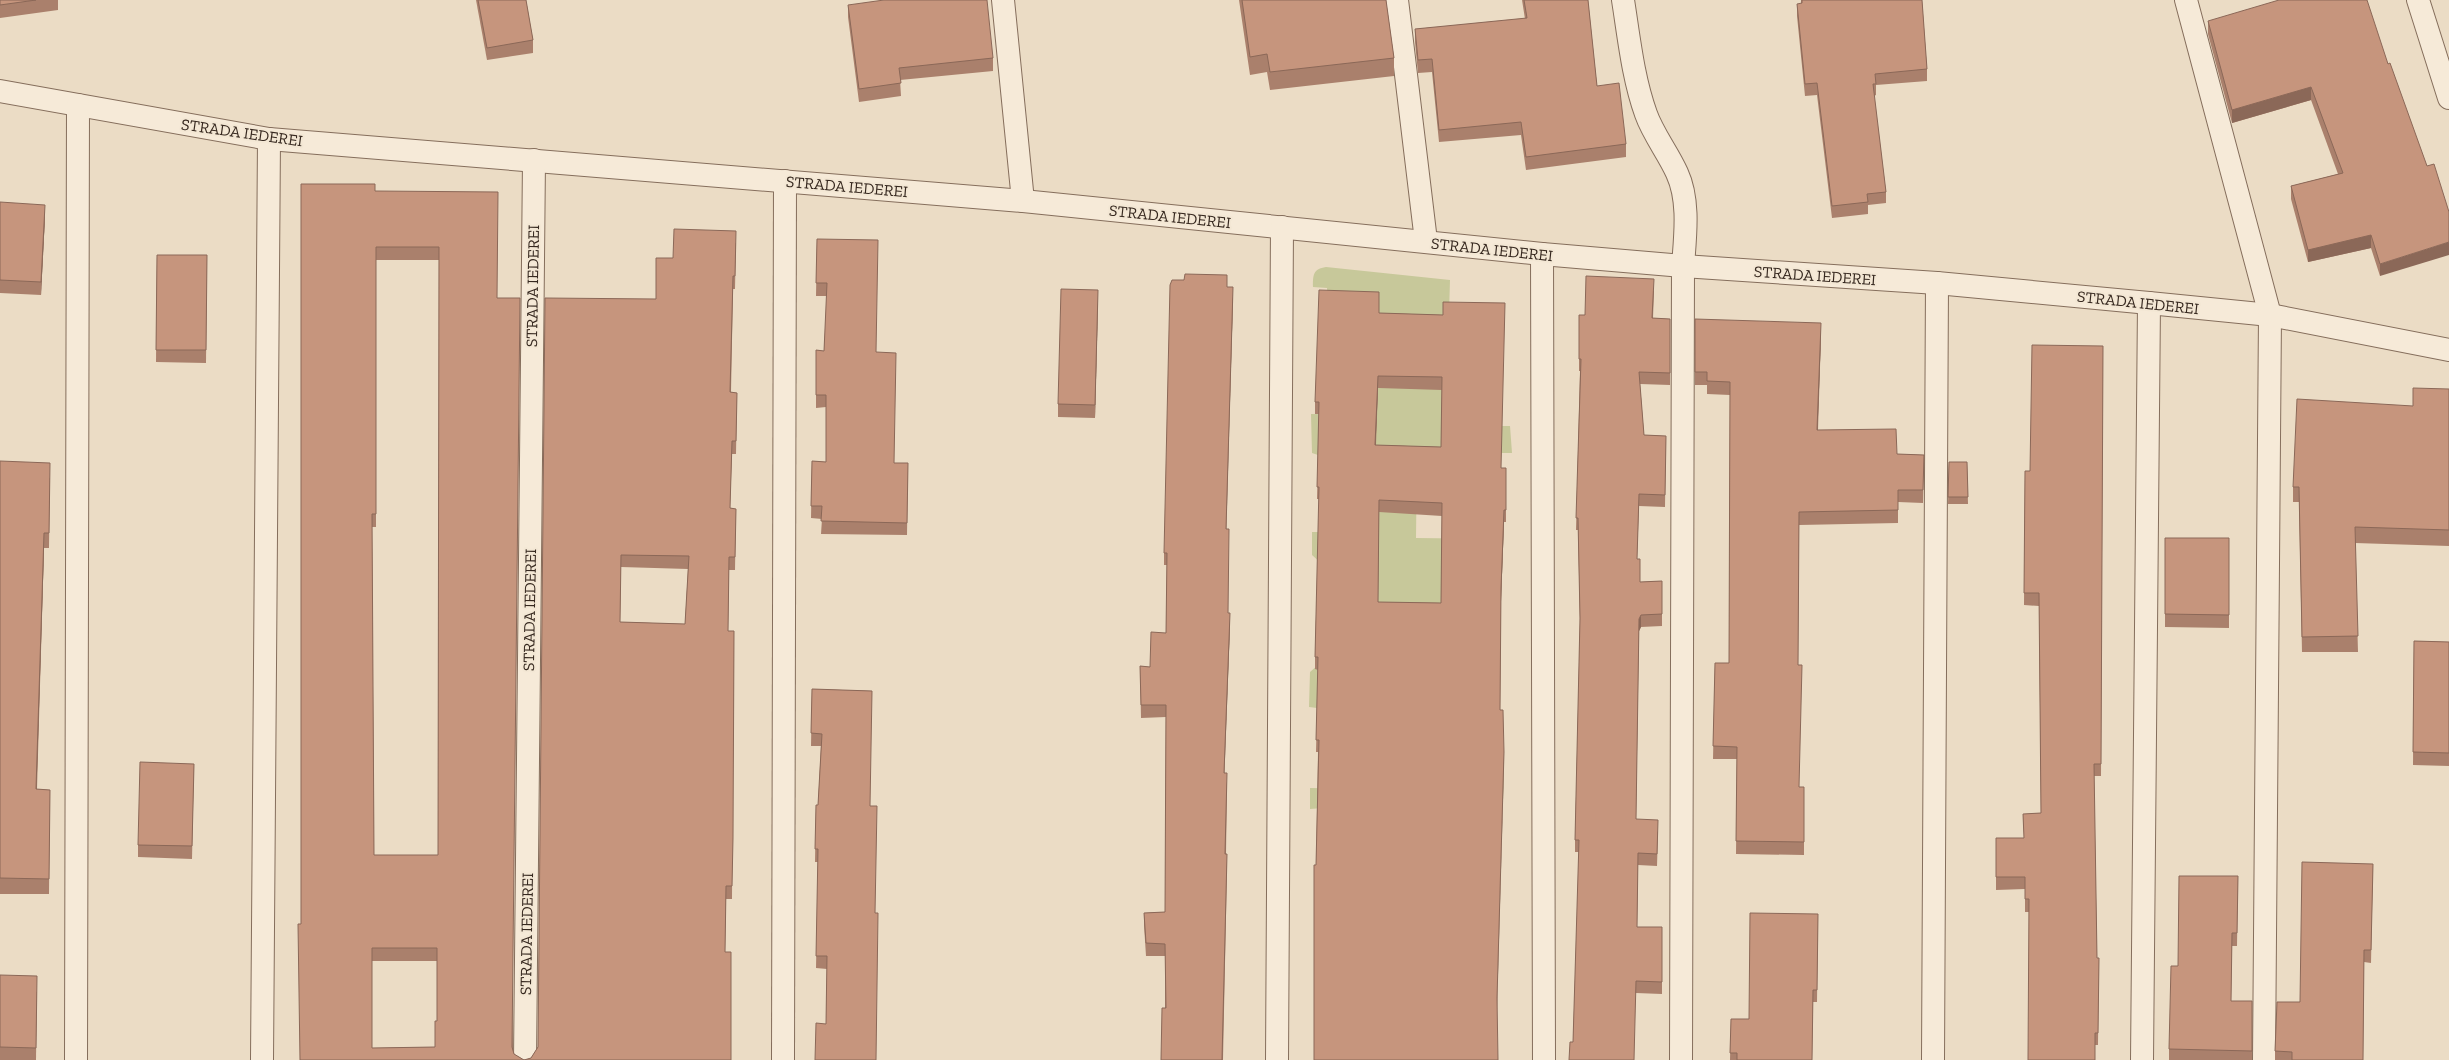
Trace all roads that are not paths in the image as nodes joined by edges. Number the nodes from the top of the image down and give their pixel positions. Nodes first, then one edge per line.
1 (1003, 0) edge
2 (1397, 0) edge
3 (1623, 0) edge
4 (2186, 0) edge
5 (2418, 0) edge
6 (0, 91) edge
7 (2449, 98) edge
8 (78, 105) junction
9 (269, 139) junction
10 (534, 160) junction
11 (785, 181) junction
12 (1023, 201) junction
13 (1282, 226) junction
14 (1426, 242) junction
15 (1542, 254) junction
16 (1683, 266) junction
17 (1937, 283) junction
18 (2149, 303) junction
19 (2270, 315) junction
20 (2449, 350) edge
21 (76, 1060) edge
22 (262, 1060) edge
23 (525, 1060) edge
24 (783, 1060) edge
25 (1276, 1060) edge
26 (1544, 1060) edge
27 (1681, 1060) edge
28 (1933, 1060) edge
29 (2142, 1060) edge
30 (2264, 1060) edge

1 - 12 street
2 - 14 street
3 - 16 street
4 - 19 street
5 - 7 street
6 - 8 street, STRADA IEDEREI
8 - 9 street, STRADA IEDEREI
8 - 21 street
9 - 10 street, STRADA IEDEREI
9 - 22 street
10 - 11 street, STRADA IEDEREI
10 - 23 street, STRADA IEDEREI
11 - 12 street, STRADA IEDEREI
11 - 24 street
12 - 13 street, STRADA IEDEREI
13 - 14 street, STRADA IEDEREI
13 - 25 street
14 - 15 street, STRADA IEDEREI
15 - 16 street, STRADA IEDEREI
15 - 26 street
16 - 17 street, STRADA IEDEREI
16 - 27 street
17 - 18 street, STRADA IEDEREI
17 - 28 street
18 - 19 street, STRADA IEDEREI
18 - 29 street
19 - 20 street, STRADA IEDEREI
19 - 30 street

